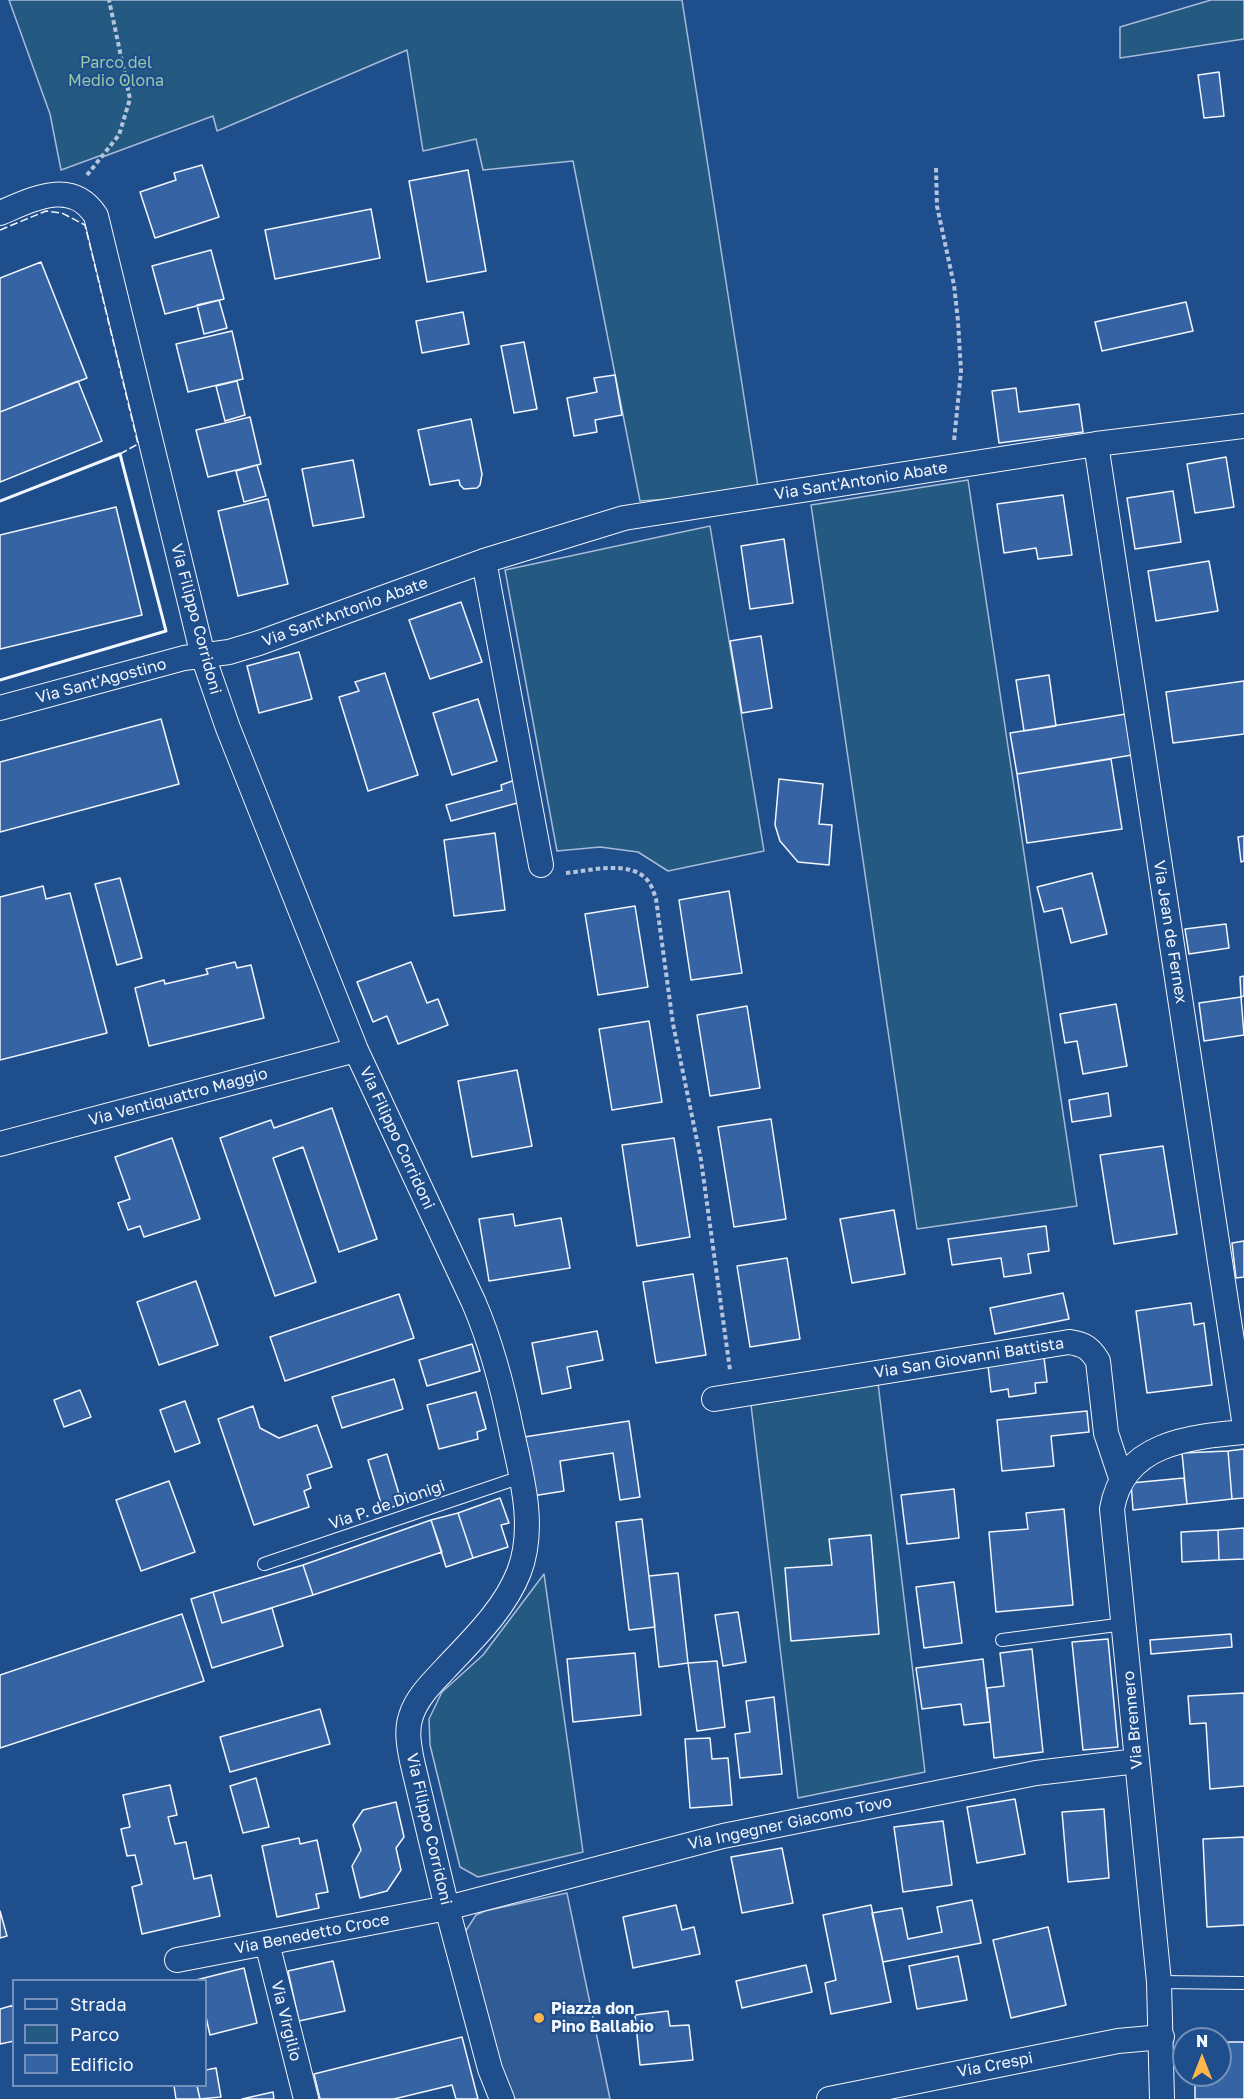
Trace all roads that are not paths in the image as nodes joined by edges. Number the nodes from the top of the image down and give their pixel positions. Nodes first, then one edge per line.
1 (0, 213) edge
2 (1244, 426) edge
3 (1096, 444) junction
4 (484, 561) junction
5 (203, 656) junction
6 (0, 708) edge
7 (541, 865) road end
8 (356, 1050) junction
9 (0, 1144) edge
10 (724, 1397) road end
11 (1244, 1420) edge
12 (1244, 1432) edge
13 (521, 1477) junction
14 (1121, 1478) junction
15 (264, 1564) dead end
16 (1124, 1624) junction
17 (1002, 1640) dead end
18 (1137, 1761) junction
19 (447, 1908) junction
20 (267, 1942) junction
21 (177, 1960) dead end
22 (1159, 1982) junction
23 (1244, 1983) edge
24 (1162, 2037) junction
25 (306, 2099) edge
26 (502, 2099) edge
27 (829, 2099) edge
28 (1162, 2099) edge

1 - 5 street, Via Filippo Corridoni
2 - 3 street, Via Sant'Antonio Abate
3 - 4 street, Via Sant'Antonio Abate
3 - 11 street, Via Jean de Fernex
4 - 5 street, Via Sant'Antonio Abate
4 - 7 street
5 - 6 street, Via Sant'Agostino
5 - 8 street, Via Filippo Corridoni
8 - 9 street, Via Ventiquattro Maggio
8 - 13 street, Via Filippo Corridoni
10 - 14 street, Via San Giovanni Battista
12 - 14 street
13 - 15 lane, Via P. de Dionigi
13 - 19 street, Via Filippo Corridoni
14 - 16 street, Via Brennero
16 - 17 lane
16 - 18 street, Via Brennero
18 - 19 street, Via Ingegner Giacomo Tovo
18 - 22 street, Via Brennero
19 - 20 street, Via Benedetto Croce
19 - 26 street, Via Filippo Corridoni
20 - 21 street, Via Benedetto Croce
20 - 25 street, Via Virgilio
22 - 23 lane
22 - 24 street, Via Brennero
24 - 27 street, Via Crespi
24 - 28 street, Via Brennero

